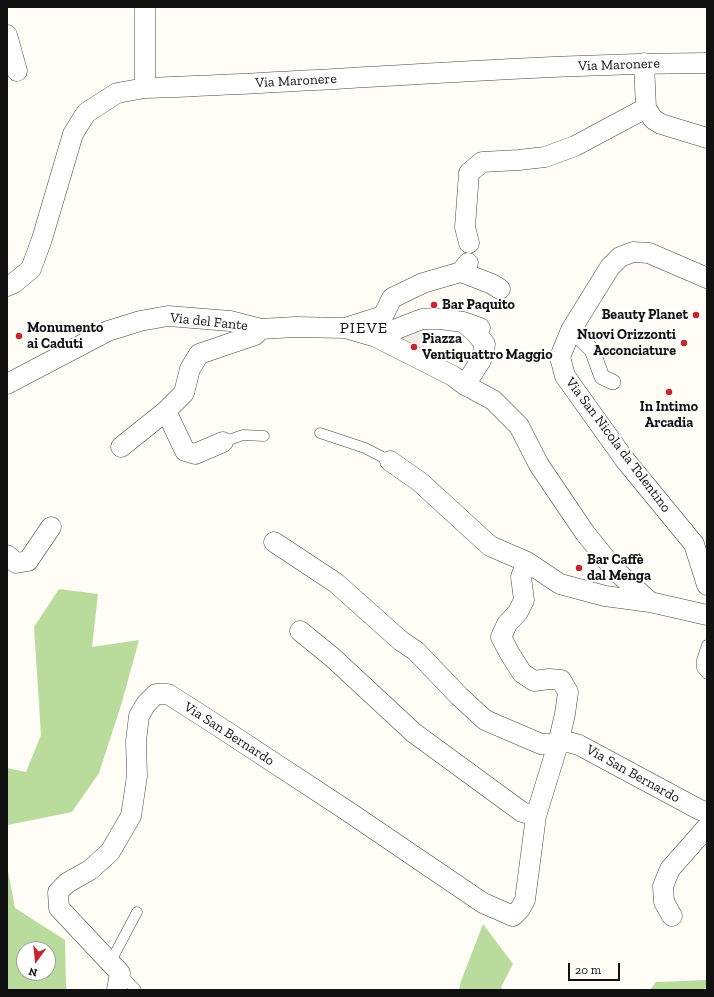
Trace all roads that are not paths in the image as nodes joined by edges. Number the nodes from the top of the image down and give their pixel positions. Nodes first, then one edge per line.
1 (144, 7) edge
2 (7, 35) edge
3 (707, 62) edge
4 (644, 63) junction
5 (16, 71) dead end
6 (145, 88) junction
7 (646, 108) junction
8 (707, 138) edge
9 (469, 243) dead end
10 (707, 278) edge
11 (7, 286) edge
12 (500, 289) dead end
13 (345, 328) junction
14 (261, 329) junction
15 (571, 330) junction
16 (376, 337) junction
17 (613, 382) dead end
18 (7, 384) edge
19 (466, 385) junction
20 (166, 411) junction
21 (320, 433) dead end
22 (264, 436) dead end
23 (223, 442) joint
24 (121, 447) dead end
25 (390, 461) joint
26 (51, 527) dead end
27 (274, 542) dead end
28 (700, 544) edge
29 (7, 556) edge
30 (527, 562) junction
31 (707, 585) edge
32 (650, 602) junction
33 (707, 615) edge
34 (300, 632) dead end
35 (707, 645) edge
36 (707, 674) edge
37 (558, 744) junction
38 (707, 812) edge
39 (536, 816) junction
40 (707, 827) edge
41 (137, 912) dead end
42 (672, 916) dead end
43 (116, 975) edge
44 (136, 990) edge

1 - 6 street
2 - 5 street
3 - 4 street, Via Maronere
4 - 6 street, Via Maronere
4 - 7 street
6 - 11 street, Via Maronere
7 - 8 street
7 - 9 street
10 - 15 street, Via San Nicola da Tolentino
12 - 13 street
13 - 14 street, Via del Fante
13 - 16 street, Via del Fante
14 - 18 street, Via del Fante
14 - 20 street
15 - 17 street
15 - 28 street, Via San Nicola da Tolentino
16 - 19 street, Via del Fante
16 - 19 street
19 - 32 street, Via del Fante
20 - 23 street
20 - 24 street
21 - 25 lane
22 - 23 lane
25 - 30 street
26 - 29 street
27 - 37 street, Via San Bernardo
28 - 31 street, Via San Nicola da Tolentino
30 - 32 street
30 - 37 street, Via San Bernardo
32 - 33 street
34 - 39 street
35 - 36 lane
37 - 38 street, Via San Bernardo
37 - 39 street, Via San Bernardo
39 - 43 street, Via San Bernardo
40 - 42 street
41 - 43 lane
43 - 44 lane

